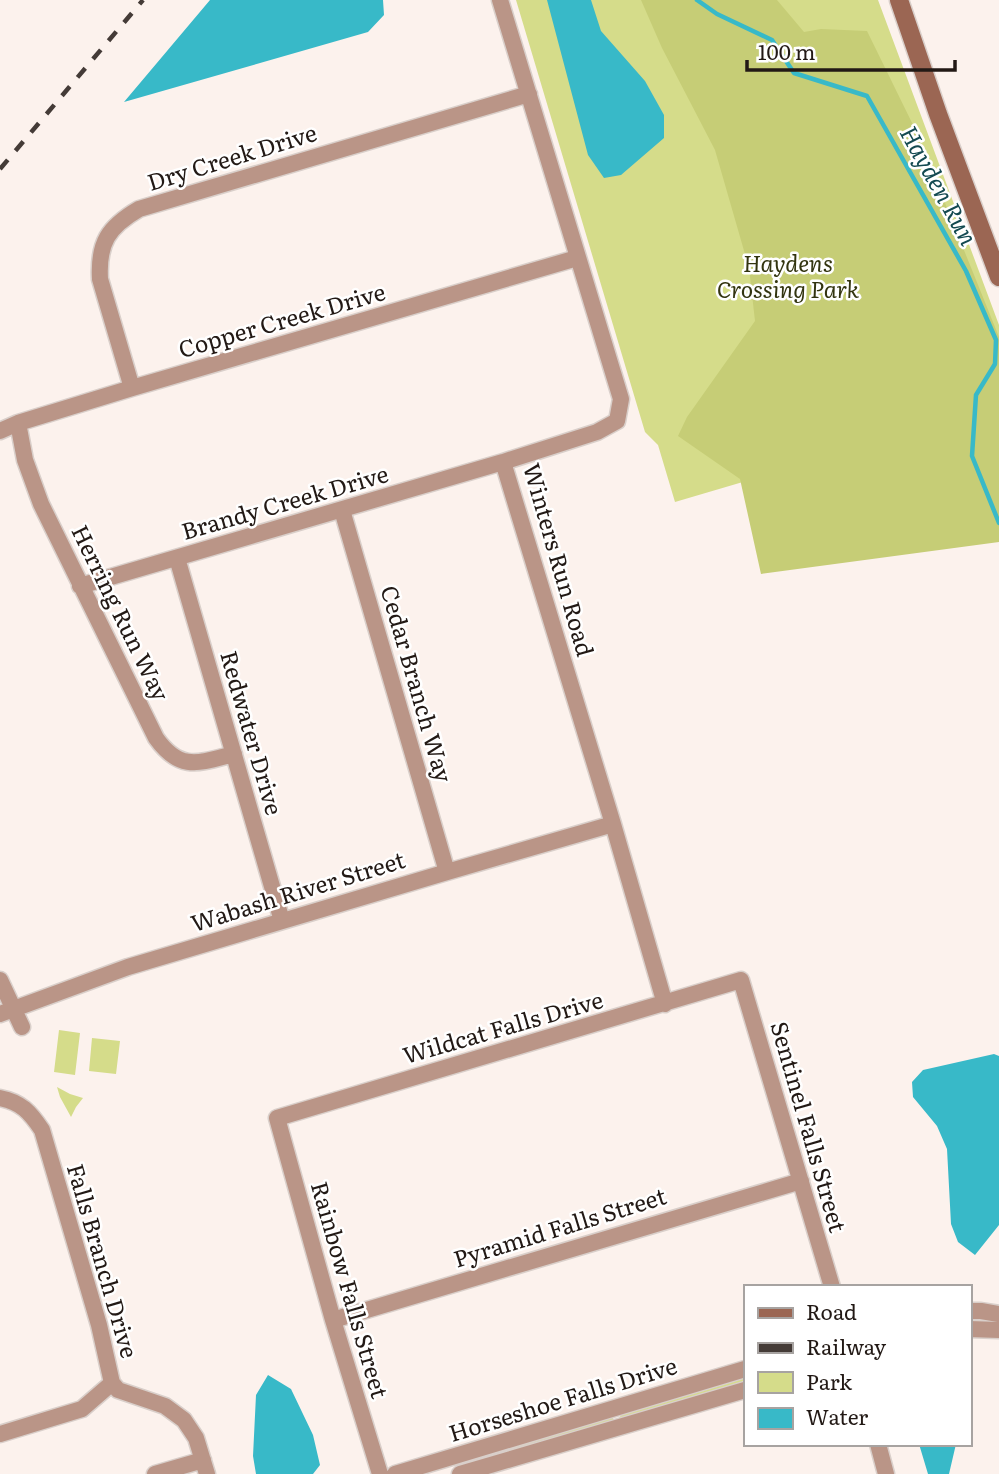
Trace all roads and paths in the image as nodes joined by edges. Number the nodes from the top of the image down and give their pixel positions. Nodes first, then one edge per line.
1 (500, 0) edge
2 (899, 0) edge
3 (529, 94) junction
4 (577, 258) junction
5 (999, 277) edge
6 (132, 388) junction
7 (18, 423) junction
8 (0, 431) edge
9 (503, 462) junction
10 (342, 510) junction
11 (177, 558) junction
12 (80, 586) junction
13 (234, 754) junction
14 (613, 824) junction
15 (447, 872) junction
16 (282, 921) junction
17 (0, 980) edge
18 (741, 981) joint
19 (664, 1004) junction
20 (7, 1012) edge
21 (22, 1027) dead end
22 (0, 1098) edge
23 (277, 1118) joint
24 (800, 1181) junction
25 (831, 1285) edge
26 (971, 1311) edge
27 (999, 1314) edge
28 (333, 1320) junction
29 (971, 1329) edge
30 (999, 1330) edge
31 (744, 1369) edge
32 (112, 1382) junction
33 (744, 1390) edge
34 (0, 1434) edge
35 (879, 1446) edge
36 (205, 1467) edge
37 (155, 1474) edge
38 (380, 1474) edge
39 (395, 1474) edge
40 (460, 1474) edge
41 (886, 1474) edge

1 - 3 street, Winters Run Road
2 - 5 main road
3 - 4 street, Winters Run Road
3 - 6 street, Dry Creek Drive
4 - 6 street, Copper Creek Drive
4 - 9 street, Winters Run Road
6 - 7 street, Copper Creek Drive
7 - 8 street, Copper Creek Drive
7 - 12 street, Herring Run Way
9 - 10 street, Brandy Creek Drive
9 - 14 street, Winters Run Road
10 - 11 street, Brandy Creek Drive
10 - 15 street, Cedar Branch Way
11 - 12 street, Brandy Creek Drive
11 - 13 street, Redwater Drive
12 - 13 street, Herring Run Way
13 - 16 street, Redwater Drive
14 - 15 street, Wabash River Street
14 - 19 street, Winters Run Road
15 - 16 street, Wabash River Street
16 - 20 street, Wabash River Street
17 - 20 street
18 - 19 street, Wildcat Falls Drive
18 - 24 street, Sentinel Falls Street
19 - 23 street, Wildcat Falls Drive
20 - 21 street
22 - 32 street, Falls Branch Drive
23 - 28 street, Rainbow Falls Street
24 - 25 street, Sentinel Falls Street
24 - 28 street, Pyramid Falls Street
26 - 27 street
28 - 38 street, Rainbow Falls Street
29 - 30 street
31 - 39 street, Horseshoe Falls Drive
32 - 34 street
32 - 36 street, Falls Branch Drive
33 - 40 street, Horseshoe Falls Drive
35 - 41 street
36 - 37 street

